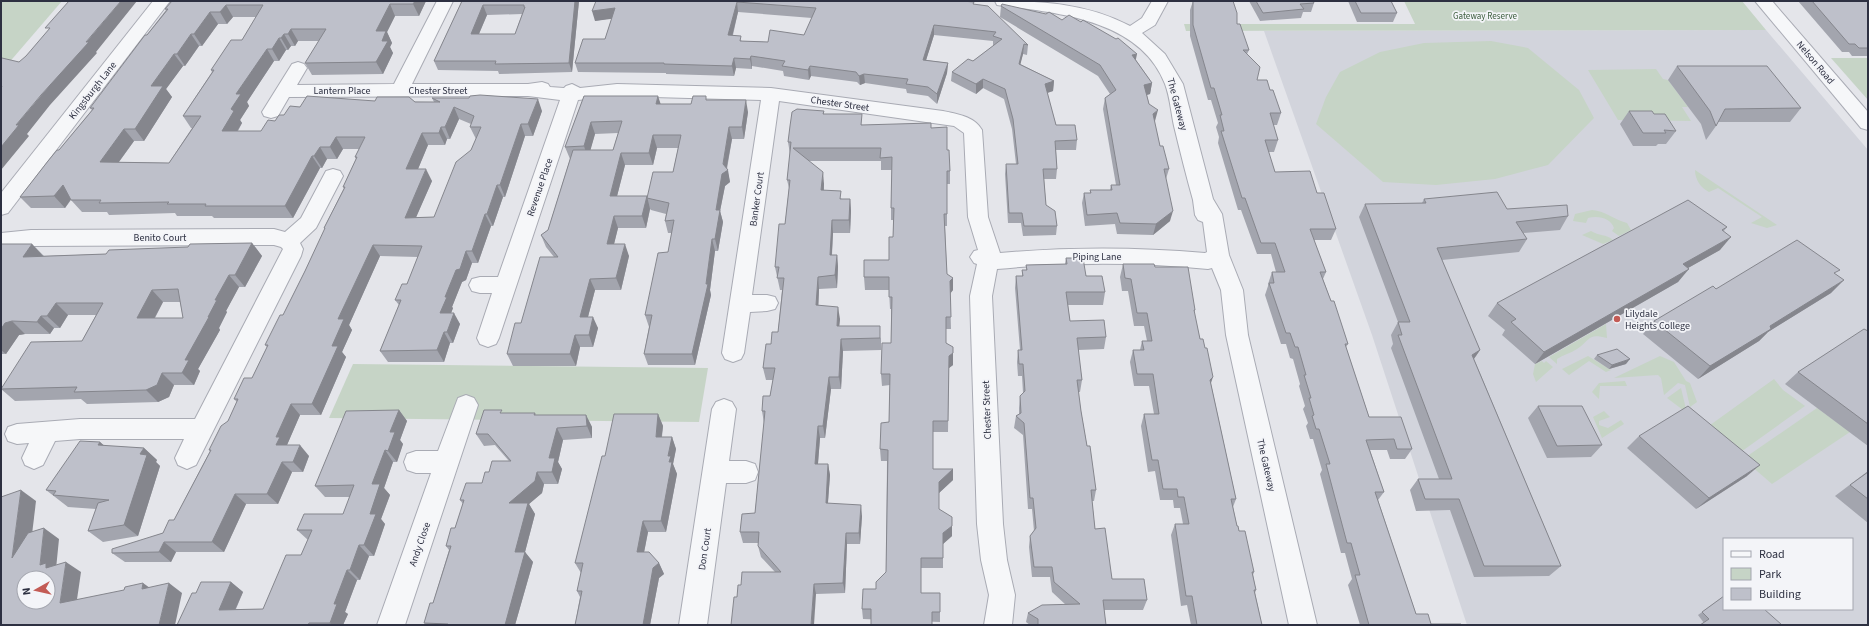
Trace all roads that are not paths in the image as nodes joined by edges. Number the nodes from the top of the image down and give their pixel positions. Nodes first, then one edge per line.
1 (162, 1) edge
2 (445, 1) edge
3 (1004, 1) edge
4 (1160, 1) edge
5 (1763, 1) edge
6 (1130, 34) junction
7 (298, 68) dead end
8 (284, 90) junction
9 (400, 90) junction
10 (571, 92) junction
11 (771, 94) junction
12 (271, 112) dead end
13 (1868, 124) edge
14 (333, 176) dead end
15 (22, 179) junction
16 (1, 199) edge
17 (1, 208) edge
18 (1, 234) edge
19 (31, 238) junction
20 (1, 241) edge
21 (289, 241) junction
22 (1210, 255) junction
23 (987, 257) junction
24 (480, 285) dead end
25 (506, 285) junction
26 (767, 303) dead end
27 (740, 304) junction
28 (488, 338) dead end
29 (733, 354) dead end
30 (466, 405) dead end
31 (724, 409) dead end
32 (202, 429) junction
33 (48, 431) junction
34 (17, 434) dead end
35 (34, 458) dead end
36 (187, 458) dead end
37 (416, 462) dead end
38 (446, 462) junction
39 (715, 472) junction
40 (746, 472) dead end
41 (1303, 624) edge
42 (391, 625) edge
43 (693, 625) edge
44 (997, 625) edge

1 - 15 street, Kingsburgh Lane
2 - 9 street, Chester Street
3 - 6 street, The Gateway
4 - 6 street
5 - 13 street, Nelson Road
6 - 22 street, The Gateway
7 - 8 street
8 - 9 street, Lantern Place
8 - 12 street
9 - 10 street, Chester Street
10 - 11 street, Chester Street
10 - 25 street, Revenue Place
11 - 23 street, Chester Street
11 - 27 street, Banker Court
14 - 21 street
15 - 16 street, Kingsburgh Lane
15 - 17 street, Kingsburgh Lane
18 - 19 street, Benito Court
19 - 20 street, Benito Court
19 - 21 street, Benito Court
21 - 32 street
22 - 23 street, Piping Lane
22 - 41 street, The Gateway
23 - 44 street, Chester Street
24 - 25 street
25 - 28 street, Revenue Place
26 - 27 street
27 - 29 street, Banker Court
30 - 38 street, Andy Close
31 - 39 street, Don Court
32 - 33 street
32 - 36 street
33 - 34 street
33 - 35 street
37 - 38 street
38 - 42 street, Andy Close
39 - 40 street
39 - 43 street, Don Court

